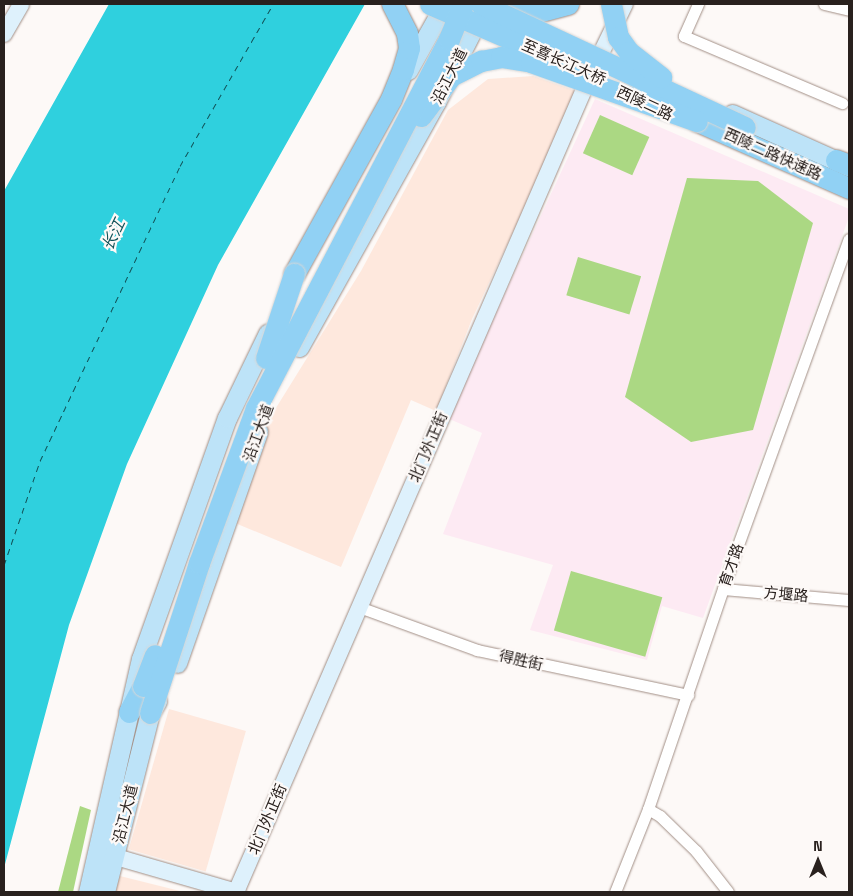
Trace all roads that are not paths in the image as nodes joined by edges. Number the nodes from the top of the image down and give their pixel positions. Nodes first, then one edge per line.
1 (21, 4) edge
2 (392, 4) edge
3 (462, 4) edge
4 (481, 4) edge
5 (486, 4) edge
6 (492, 4) edge
7 (568, 4) edge
8 (610, 4) edge
9 (625, 4) edge
10 (698, 4) edge
11 (824, 4) edge
12 (441, 6) edge
13 (849, 10) edge
14 (473, 28) junction
15 (4, 34) edge
16 (602, 56) junction
17 (589, 78) junction
18 (842, 103) dead end
19 (697, 121) junction
20 (745, 127) junction
21 (846, 167) edge
22 (849, 188) edge
23 (849, 199) edge
24 (849, 239) edge
25 (272, 361) junction
26 (723, 588) junction
27 (849, 600) edge
28 (359, 607) junction
29 (688, 696) junction
30 (129, 712) junction
31 (150, 713) junction
32 (648, 809) junction
33 (106, 854) junction
34 (88, 892) edge
35 (105, 892) edge
36 (236, 892) edge
37 (615, 892) edge
38 (728, 892) edge

1 - 15 street
2 - 25 highway, bridge
3 - 25 highway, bridge
4 - 20 highway, 至喜长江大桥, bridge
5 - 14 main road, 沿江大道
6 - 7 highway
6 - 16 main road, 西陵二路
8 - 20 highway, bridge
9 - 16 street, 北门外正街
10 - 18 street
11 - 13 street
12 - 14 main road, 西陵二路
12 - 19 highway, 至喜长江大桥, bridge
12 - 25 highway, bridge
12 - 30 main road, 沿江大道
14 - 17 main road, 西陵二路
14 - 31 main road, 沿江大道
16 - 17 street, 北门外正街
16 - 21 main road, 西陵二路
17 - 23 main road, 西陵二路
17 - 28 street, 北门外正街
19 - 22 highway, 西陵二路快速路
19 - 25 highway, bridge
20 - 21 highway, 西陵二路快速路
24 - 26 street, 育才路
25 - 30 highway, bridge
25 - 31 highway, bridge
26 - 27 street, 方堰路
26 - 29 street, 育才路
28 - 29 street, 得胜街
28 - 36 street, 北门外正街
29 - 32 street, 育才路
30 - 33 main road, 沿江大道
31 - 33 main road, 沿江大道
32 - 37 street, 育才路
32 - 38 street
33 - 34 main road, 沿江大道
33 - 35 main road, 沿江大道
33 - 36 street

